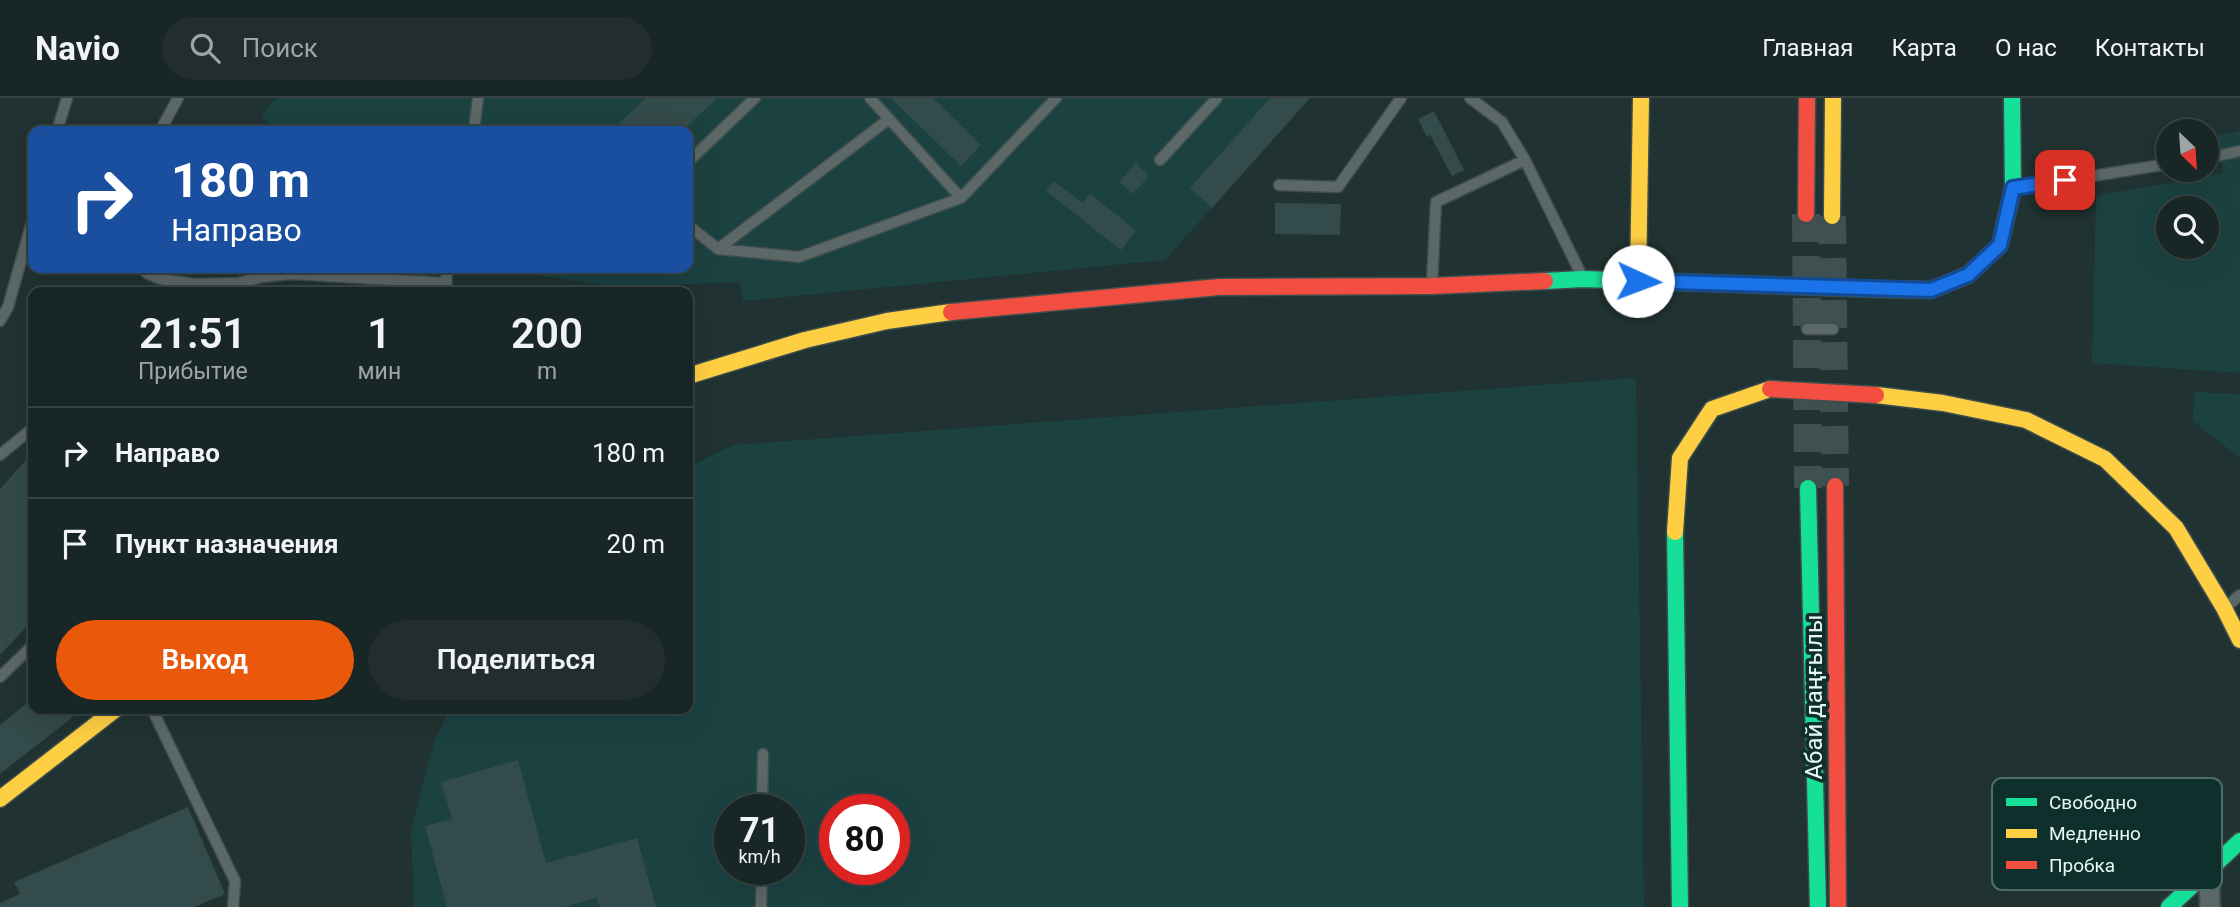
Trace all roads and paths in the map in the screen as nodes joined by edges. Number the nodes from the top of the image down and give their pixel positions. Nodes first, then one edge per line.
1 (67, 98) edge
2 (178, 98) edge
3 (478, 98) edge
4 (755, 98) edge
5 (870, 98) edge
6 (1056, 98) edge
7 (1217, 98) edge
8 (1401, 98) edge
9 (1470, 98) edge
10 (1641, 98) edge
11 (1807, 98) edge
12 (1833, 98) edge
13 (2012, 98) edge
14 (889, 120) junction
15 (59, 126) edge
16 (163, 126) edge
17 (475, 126) edge
18 (2240, 151) edge
19 (2219, 155) edge
20 (693, 157) edge
21 (1160, 160) dead end
22 (1525, 160) junction
23 (2156, 166) edge
24 (1279, 185) dead end
25 (2013, 188) junction
26 (961, 198) junction
27 (1806, 214) tunnel mouth
28 (1832, 216) tunnel mouth
29 (693, 229) edge
30 (28, 236) edge
31 (718, 249) junction
32 (147, 273) edge
33 (1583, 279) junction
34 (1638, 281) junction
35 (218, 285) junction
36 (1432, 286) junction
37 (215, 287) edge
38 (435, 287) edge
39 (0, 321) edge
40 (1807, 329) dead end
41 (1833, 329) dead end
42 (693, 374) edge
43 (28, 432) edge
44 (0, 455) edge
45 (1835, 486) tunnel mouth
46 (1808, 488) tunnel mouth
47 (2240, 595) edge
48 (2224, 608) junction
49 (2240, 640) edge
50 (28, 650) edge
51 (0, 677) edge
52 (110, 714) edge
53 (154, 714) edge
54 (763, 754) dead end
55 (762, 794) edge
56 (0, 799) edge
57 (2240, 841) edge
58 (2222, 858) edge
59 (762, 885) edge
60 (2187, 890) edge
61 (233, 907) edge
62 (761, 907) edge
63 (1680, 907) edge
64 (1818, 907) edge
65 (1838, 907) edge
66 (2169, 907) edge

1 - 15 lane
2 - 16 lane
3 - 17 lane
4 - 20 lane
5 - 14 lane
6 - 26 lane
7 - 21 lane
8 - 24 lane
9 - 22 lane
10 - 34 main road
11 - 27 main road
12 - 28 main road
13 - 25 main road
14 - 26 lane
14 - 31 lane
18 - 19 lane
22 - 33 lane
22 - 36 lane
23 - 25 lane
25 - 34 main road, bridge
26 - 31 lane
29 - 31 lane
30 - 39 lane
32 - 35 lane
33 - 34 main road
33 - 36 main road
35 - 37 lane
35 - 38 lane
36 - 42 main road
40 - 41 lane
43 - 44 lane
45 - 65 main road, Абай даңғылы
46 - 64 main road, Абай даңғылы
47 - 48 lane
48 - 49 main road
48 - 63 main road, bridge
50 - 51 lane
52 - 56 main road
53 - 61 lane
54 - 55 lane
57 - 58 main road
59 - 62 lane
60 - 66 main road

